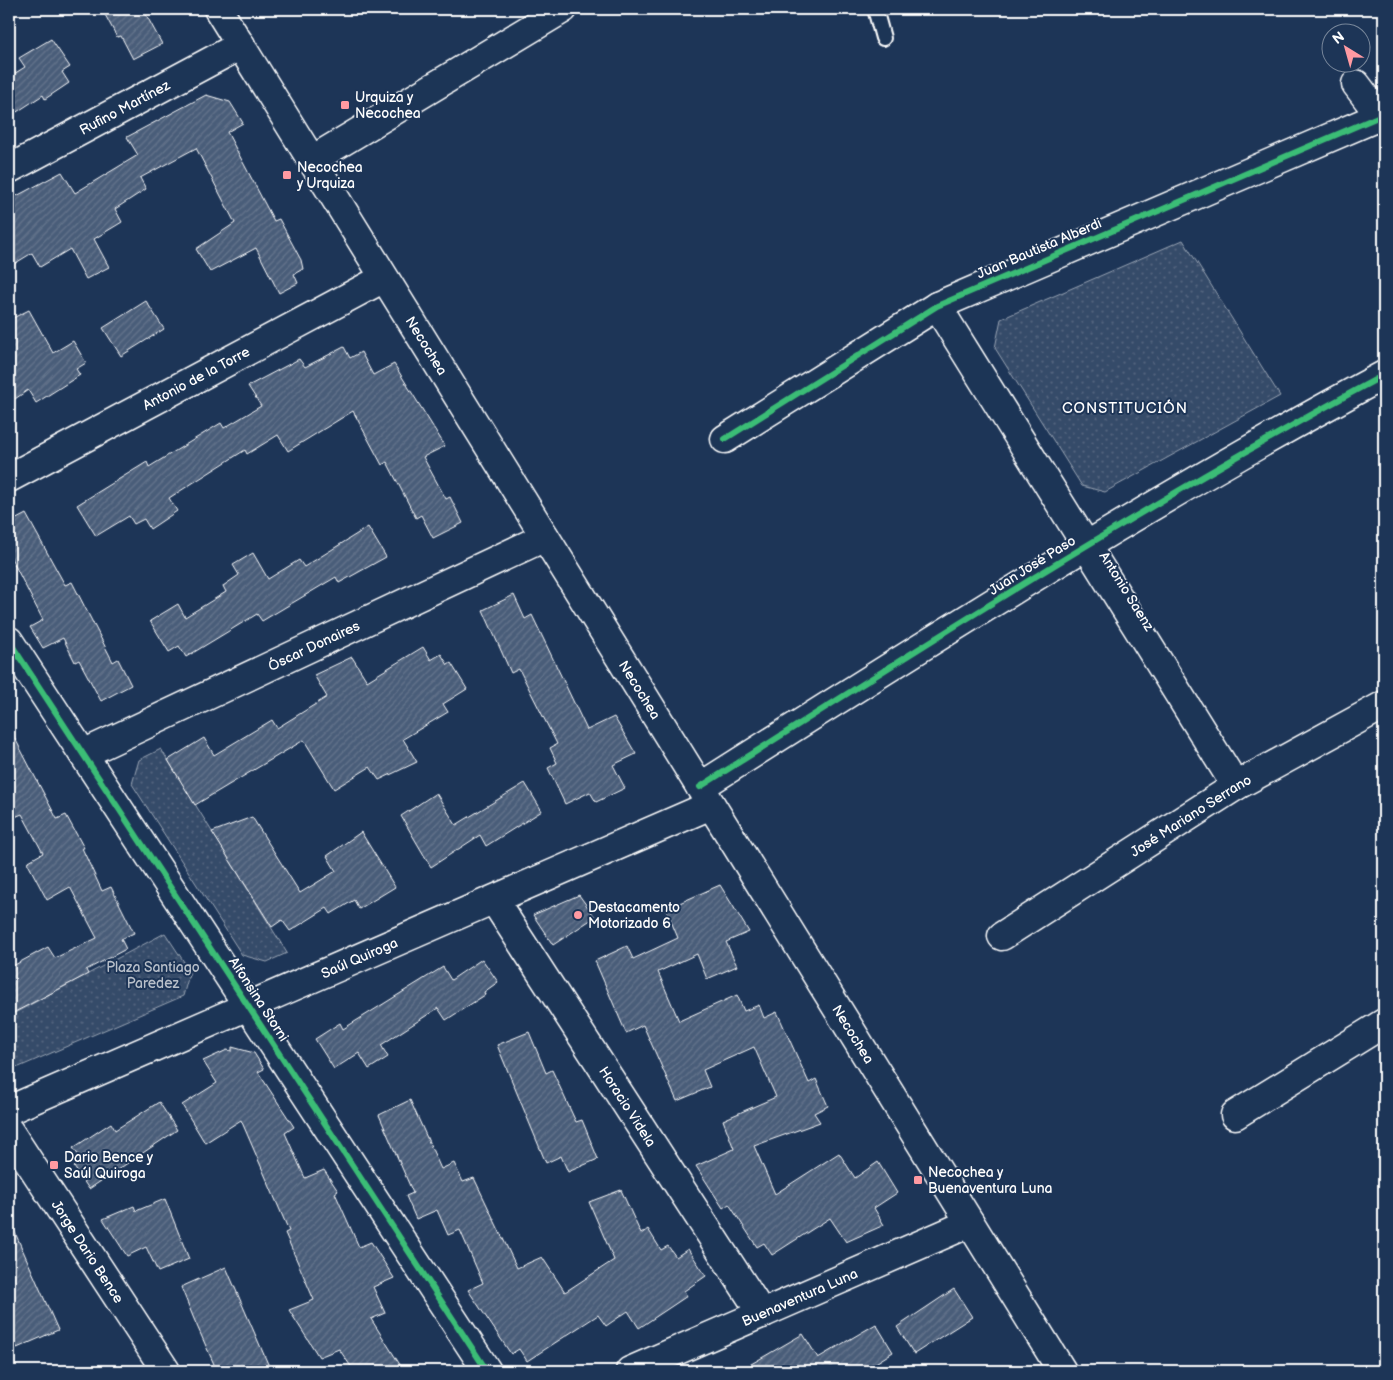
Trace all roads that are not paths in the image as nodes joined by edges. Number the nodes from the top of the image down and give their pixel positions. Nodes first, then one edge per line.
1 (218, 9) edge
2 (563, 9) edge
3 (875, 9) edge
4 (883, 38) dead end
5 (241, 45) junction
6 (1356, 84) dead end
7 (1382, 118) edge
8 (312, 160) junction
9 (9, 169) edge
10 (384, 278) junction
11 (936, 306) junction
12 (1384, 375) edge
13 (725, 439) dead end
14 (9, 478) edge
15 (545, 537) junction
16 (1085, 546) junction
17 (9, 641) edge
18 (1384, 706) edge
19 (83, 754) junction
20 (1236, 786) junction
21 (706, 796) junction
22 (494, 900) junction
23 (1002, 936) dead end
24 (248, 1006) junction
25 (1384, 1023) edge
26 (9, 1110) edge
27 (1235, 1116) dead end
28 (9, 1131) edge
29 (970, 1223) junction
30 (762, 1314) junction
31 (166, 1371) edge
32 (488, 1371) edge
33 (630, 1371) edge
34 (1062, 1371) edge

1 - 5 street, Necochea
2 - 8 street
3 - 4 lane
5 - 8 street, Necochea
5 - 9 street, Rufino Martínez
6 - 7 street
7 - 11 street, Juan Bautista Alberdi
8 - 10 street, Necochea
10 - 14 street, Antonio de la Torre
10 - 15 street, Necochea
11 - 13 street, Juan Bautista Alberdi
11 - 16 street, Antonio Saenz
12 - 16 street, Juan José Paso
15 - 19 street, Óscar Donaires
15 - 21 street, Necochea
16 - 20 street, Antonio Saenz
16 - 21 street, Juan José Paso
17 - 19 street, Alfonsina Storni
18 - 20 street, José Mariano Serrano
19 - 24 street, Alfonsina Storni
20 - 23 street, José Mariano Serrano
21 - 22 street, Saúl Quiroga
21 - 29 street, Necochea
22 - 24 street, Saúl Quiroga
22 - 30 street, Horacio Videla
24 - 26 street, Saúl Quiroga
24 - 32 street, Alfonsina Storni
25 - 27 street
28 - 31 street, Jorge Dario Bence
29 - 30 street, Buenaventura Luna
29 - 34 street, Necochea
30 - 33 street, Buenaventura Luna

